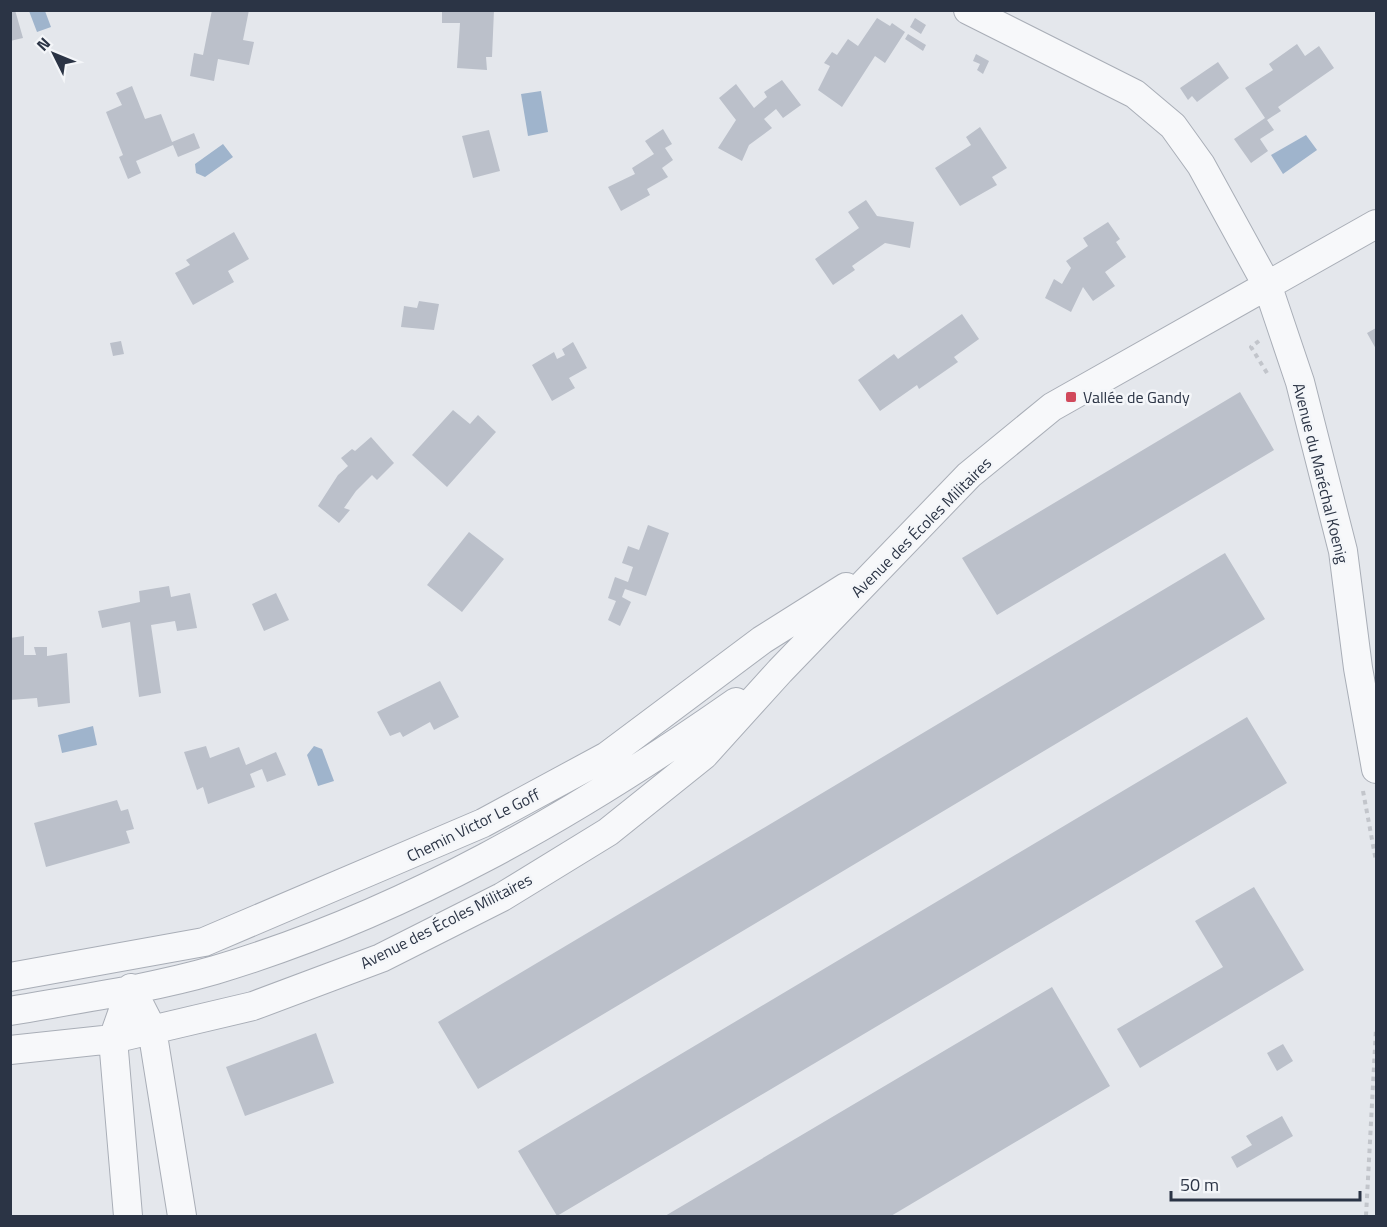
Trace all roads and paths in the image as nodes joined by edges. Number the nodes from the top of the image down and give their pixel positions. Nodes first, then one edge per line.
1 (968, 10) edge
2 (1377, 224) edge
3 (1268, 287) junction
4 (885, 562) junction
5 (780, 671) junction
6 (1377, 769) edge
7 (10, 977) edge
8 (131, 988) junction
9 (10, 1011) edge
10 (152, 1029) junction
11 (1377, 1029) edge
12 (113, 1039) junction
13 (10, 1050) edge
14 (128, 1216) edge
15 (182, 1216) edge
16 (1366, 1216) edge

1 - 3 street, Avenue du Maréchal Koenig
2 - 3 street, Avenue des Écoles Militaires
3 - 4 street, Avenue des Écoles Militaires
3 - 6 street, Avenue du Maréchal Koenig
4 - 5 street, Avenue des Écoles Militaires
4 - 7 street, Chemin Victor Le Goff
5 - 8 street, Avenue des Écoles Militaires
5 - 10 street, Avenue des Écoles Militaires
8 - 9 street, Avenue des Écoles Militaires
8 - 10 street
8 - 12 street
10 - 12 street, Avenue des Écoles Militaires
10 - 15 street
11 - 16 path
12 - 13 street, Avenue des Écoles Militaires
12 - 14 street

